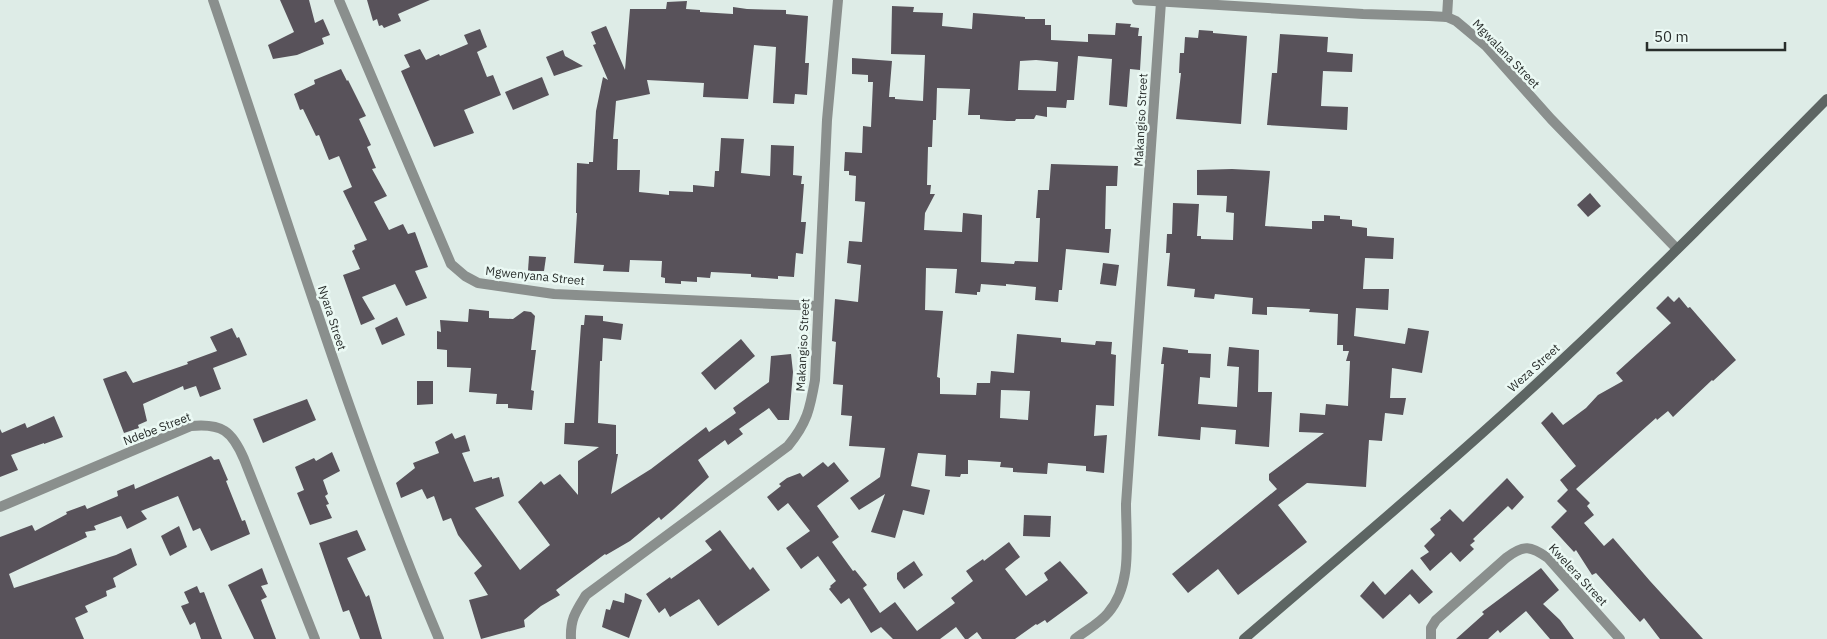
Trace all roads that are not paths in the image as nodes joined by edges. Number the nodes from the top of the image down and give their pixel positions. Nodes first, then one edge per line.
1 (213, 0) edge
2 (340, 0) edge
3 (838, 0) edge
4 (1137, 0) edge
5 (1448, 0) edge
6 (1161, 2) junction
7 (1447, 17) junction
8 (1827, 99) edge
9 (1677, 248) junction
10 (818, 306) junction
11 (0, 507) edge
12 (315, 639) edge
13 (439, 639) edge
14 (571, 639) edge
15 (1075, 639) edge
16 (1244, 639) edge
17 (1430, 639) edge
18 (1620, 639) edge

1 - 13 street, Nyara Street
2 - 10 street, Mgwenyana Street
3 - 10 street, Makangiso Street
4 - 6 street, Mgwalana Street
5 - 7 street
6 - 7 street, Mgwalana Street
6 - 15 street, Makangiso Street
7 - 9 street, Mgwalana Street
8 - 9 street, Weza Street
9 - 16 street, Weza Street
10 - 14 street, Makangiso Street
11 - 12 street, Ndebe Street
17 - 18 street, Kwelera Street

